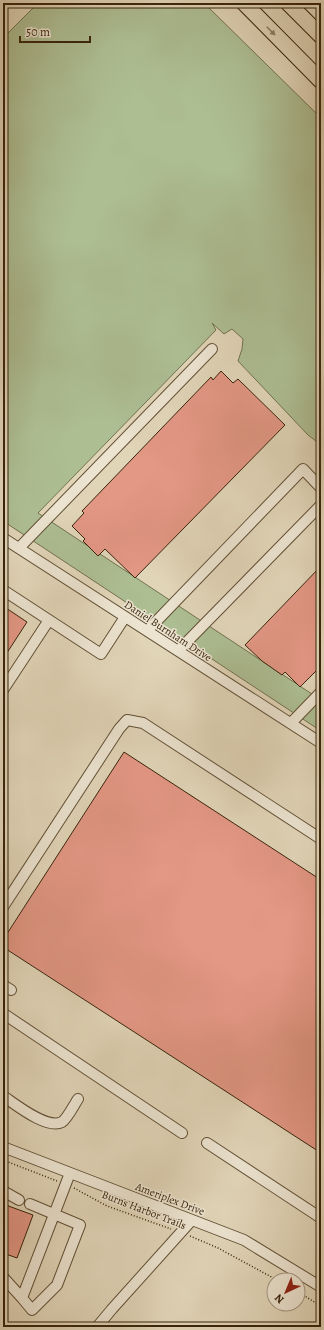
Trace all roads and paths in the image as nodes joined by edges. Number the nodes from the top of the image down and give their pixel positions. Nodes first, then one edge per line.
1 (244, 3) edge
2 (288, 3) edge
3 (321, 36) edge
4 (321, 81) edge
5 (212, 349) dead end
6 (321, 488) edge
7 (321, 505) edge
8 (3, 538) edge
9 (19, 548) junction
10 (3, 590) edge
11 (125, 617) junction
12 (49, 620) junction
13 (147, 631) junction
14 (178, 651) junction
15 (3, 690) edge
16 (321, 692) edge
17 (291, 723) junction
18 (321, 743) edge
19 (321, 839) edge
20 (3, 907) edge
21 (3, 1014) edge
22 (3, 1096) edge
23 (78, 1099) dead end
24 (182, 1133) dead end
25 (207, 1143) dead end
26 (3, 1148) edge
27 (3, 1160) edge
28 (70, 1173) junction
29 (65, 1185) junction
30 (3, 1191) edge
31 (19, 1200) dead end
32 (30, 1204) dead end
33 (54, 1214) junction
34 (321, 1218) edge
35 (192, 1220) junction
36 (181, 1233) junction
37 (266, 1274) edge
38 (3, 1277) edge
39 (321, 1287) edge
40 (306, 1297) edge
41 (22, 1298) junction
42 (321, 1306) edge
43 (97, 1327) edge

1 -> 4 highway
2 - 3 highway
5 - 9 street
6 - 13 street
7 - 14 street
8 - 9 street, Daniel Burnham Drive
9 - 11 street, Daniel Burnham Drive
10 - 12 street
11 - 12 street
11 - 13 street, Daniel Burnham Drive
12 - 15 street
13 - 14 street, Daniel Burnham Drive
14 - 17 street, Daniel Burnham Drive
16 - 17 street
17 - 18 street, Daniel Burnham Drive
19 - 20 street
21 - 24 street
22 - 23 street
25 - 34 street
26 - 28 street, Ameriplex Drive
27 - 29 path, Burns Harbor Trails
28 - 29 street
28 - 35 street, Ameriplex Drive
29 - 33 street
29 - 36 path, Burns Harbor Trails
30 - 31 street
32 - 33 street
33 - 41 street
33 - 41 street
35 - 36 street
35 - 39 street, Ameriplex Drive
36 - 37 path, Burns Harbor Trails
36 - 43 street
38 - 41 street
40 - 42 path

